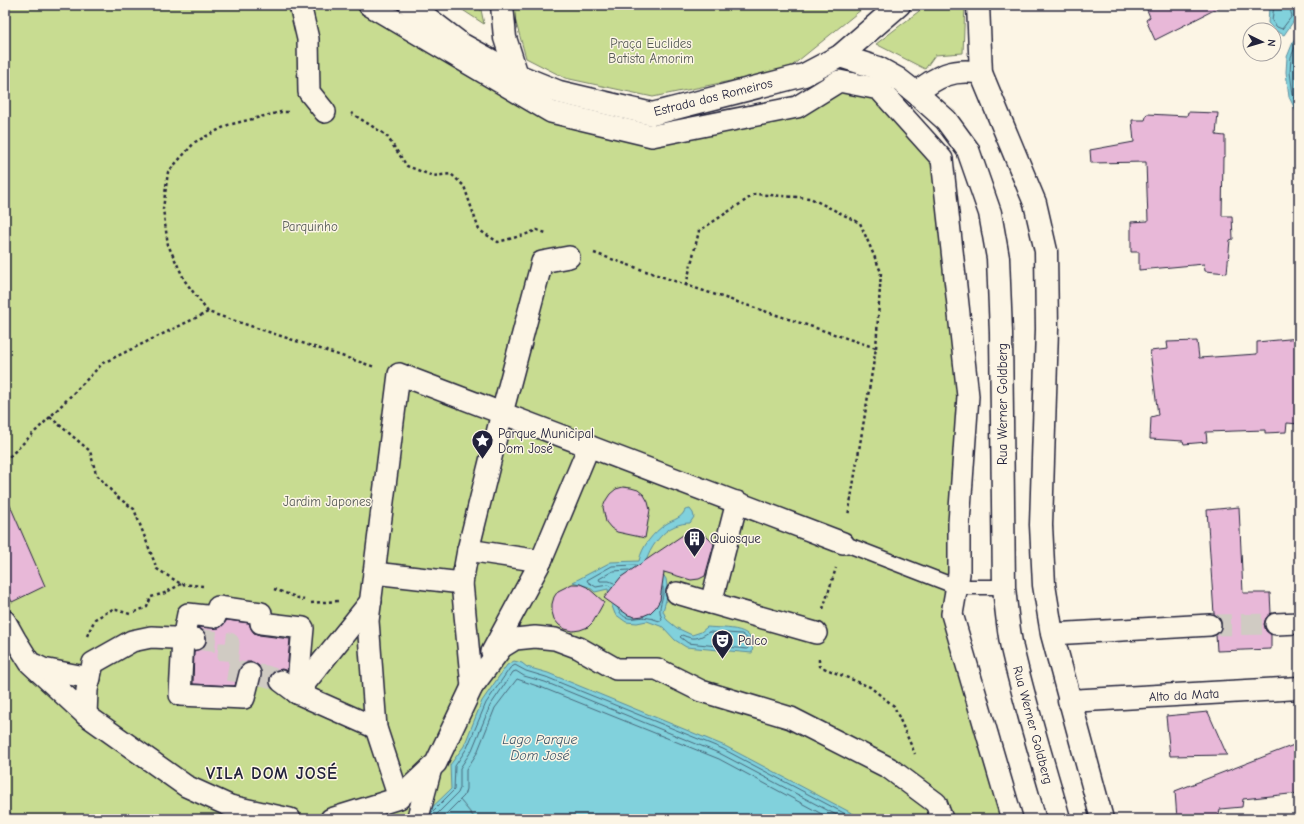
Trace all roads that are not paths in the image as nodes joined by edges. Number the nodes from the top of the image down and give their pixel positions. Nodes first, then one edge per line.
1 (300, 5) edge
2 (369, 5) edge
3 (410, 5) edge
4 (502, 5) edge
5 (898, 5) edge
6 (978, 5) edge
7 (840, 56) junction
8 (981, 73) junction
9 (517, 75) junction
10 (916, 93) junction
11 (325, 112) road end
12 (569, 257) road end
13 (502, 414) junction
14 (589, 446) junction
15 (737, 502) junction
16 (844, 543) joint
17 (468, 550) junction
18 (541, 561) junction
19 (374, 573) junction
20 (462, 583) junction
21 (957, 586) junction
22 (1004, 587) junction
23 (677, 593) dead end
24 (371, 601) junction
25 (711, 603) junction
26 (5, 620) edge
27 (1299, 623) edge
28 (1276, 624) tunnel mouth
29 (1210, 625) tunnel mouth
30 (816, 633) road end
31 (1052, 634) junction
32 (189, 639) junction
33 (30, 663) junction
34 (250, 674) dead end
35 (90, 678) junction
36 (289, 687) junction
37 (472, 687) junction
38 (1299, 688) edge
39 (1069, 701) junction
40 (86, 715) junction
41 (376, 728) junction
42 (431, 768) junction
43 (399, 798) junction
44 (230, 812) edge
45 (337, 818) edge
46 (290, 819) edge
47 (419, 819) edge
48 (942, 819) edge
49 (1012, 819) edge
50 (1059, 819) edge
51 (1102, 819) edge

1 - 11 street
2 - 21 street
3 - 9 main road, Estrada dos Romeiros
4 - 9 main road
5 - 7 main road, Estrada dos Romeiros
6 - 8 main road
7 - 9 main road, Estrada dos Romeiros
7 - 10 main road, Rua Werner Goldberg
8 - 10 main road
8 - 31 main road
10 - 22 main road, Rua Werner Goldberg
12 - 13 street
13 - 14 street
13 - 17 street
13 - 19 street
14 - 15 street
14 - 18 street
15 - 16 street
15 - 25 street
16 - 21 lane
17 - 18 street
17 - 20 street
18 - 37 street
19 - 20 street
19 - 24 street
20 - 37 street
21 - 22 lane
21 - 49 street
22 - 50 main road, Rua Werner Goldberg
23 - 25 street
24 - 36 street
24 - 41 street
25 - 30 street
26 - 33 street
27 - 28 street
29 - 31 street
31 - 39 main road
32 - 34 street
32 - 35 street
32 - 36 street
33 - 35 street
33 - 40 street
35 - 40 street
36 - 41 street
37 - 42 street
37 - 48 street
38 - 39 main road, Alto da Mata
39 - 51 main road
40 - 44 street
41 - 43 street
42 - 43 street
42 - 47 street
43 - 45 street
44 - 46 street

